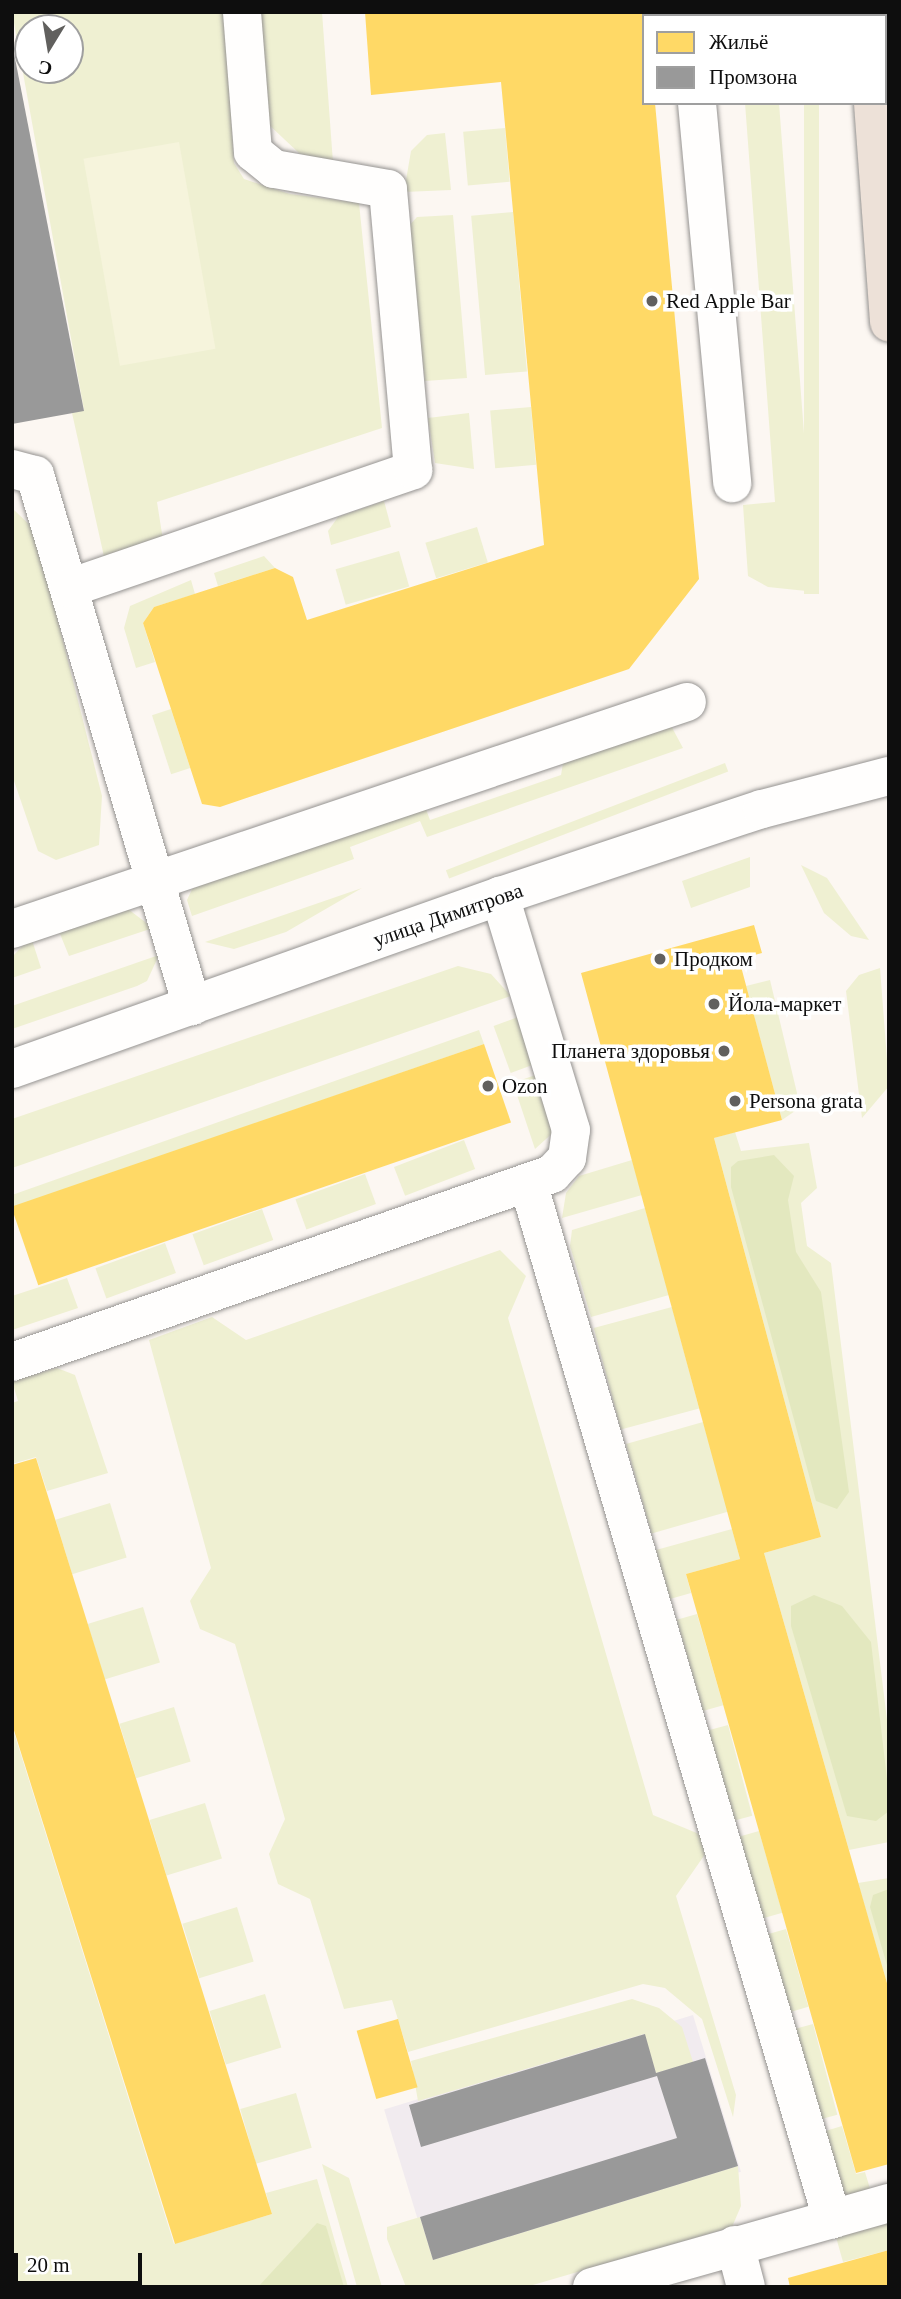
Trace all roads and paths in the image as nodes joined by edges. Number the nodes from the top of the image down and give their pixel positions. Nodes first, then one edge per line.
1 (242, 12) edge
2 (697, 105) edge
3 (873, 105) edge
4 (889, 322) edge
5 (12, 469) edge
6 (732, 483) dead end
7 (69, 588) junction
8 (687, 702) dead end
9 (889, 776) edge
10 (154, 882) junction
11 (500, 896) junction
12 (12, 929) edge
13 (192, 1006) junction
14 (12, 1069) edge
15 (529, 1186) junction
16 (12, 1362) edge
17 (889, 2203) edge
18 (832, 2219) junction
19 (735, 2245) junction
20 (592, 2287) edge
21 (746, 2287) edge

1 - 7 street
2 - 6 street
3 - 4 main road
5 - 7 street
7 - 10 street
8 - 10 street
9 - 11 street, улица Димитрова
10 - 12 street
10 - 13 street
11 - 13 street, улица Димитрова
11 - 15 street
13 - 14 street, улица Димитрова
15 - 16 street
15 - 18 street
17 - 18 street
18 - 19 street
19 - 20 street
19 - 21 street

